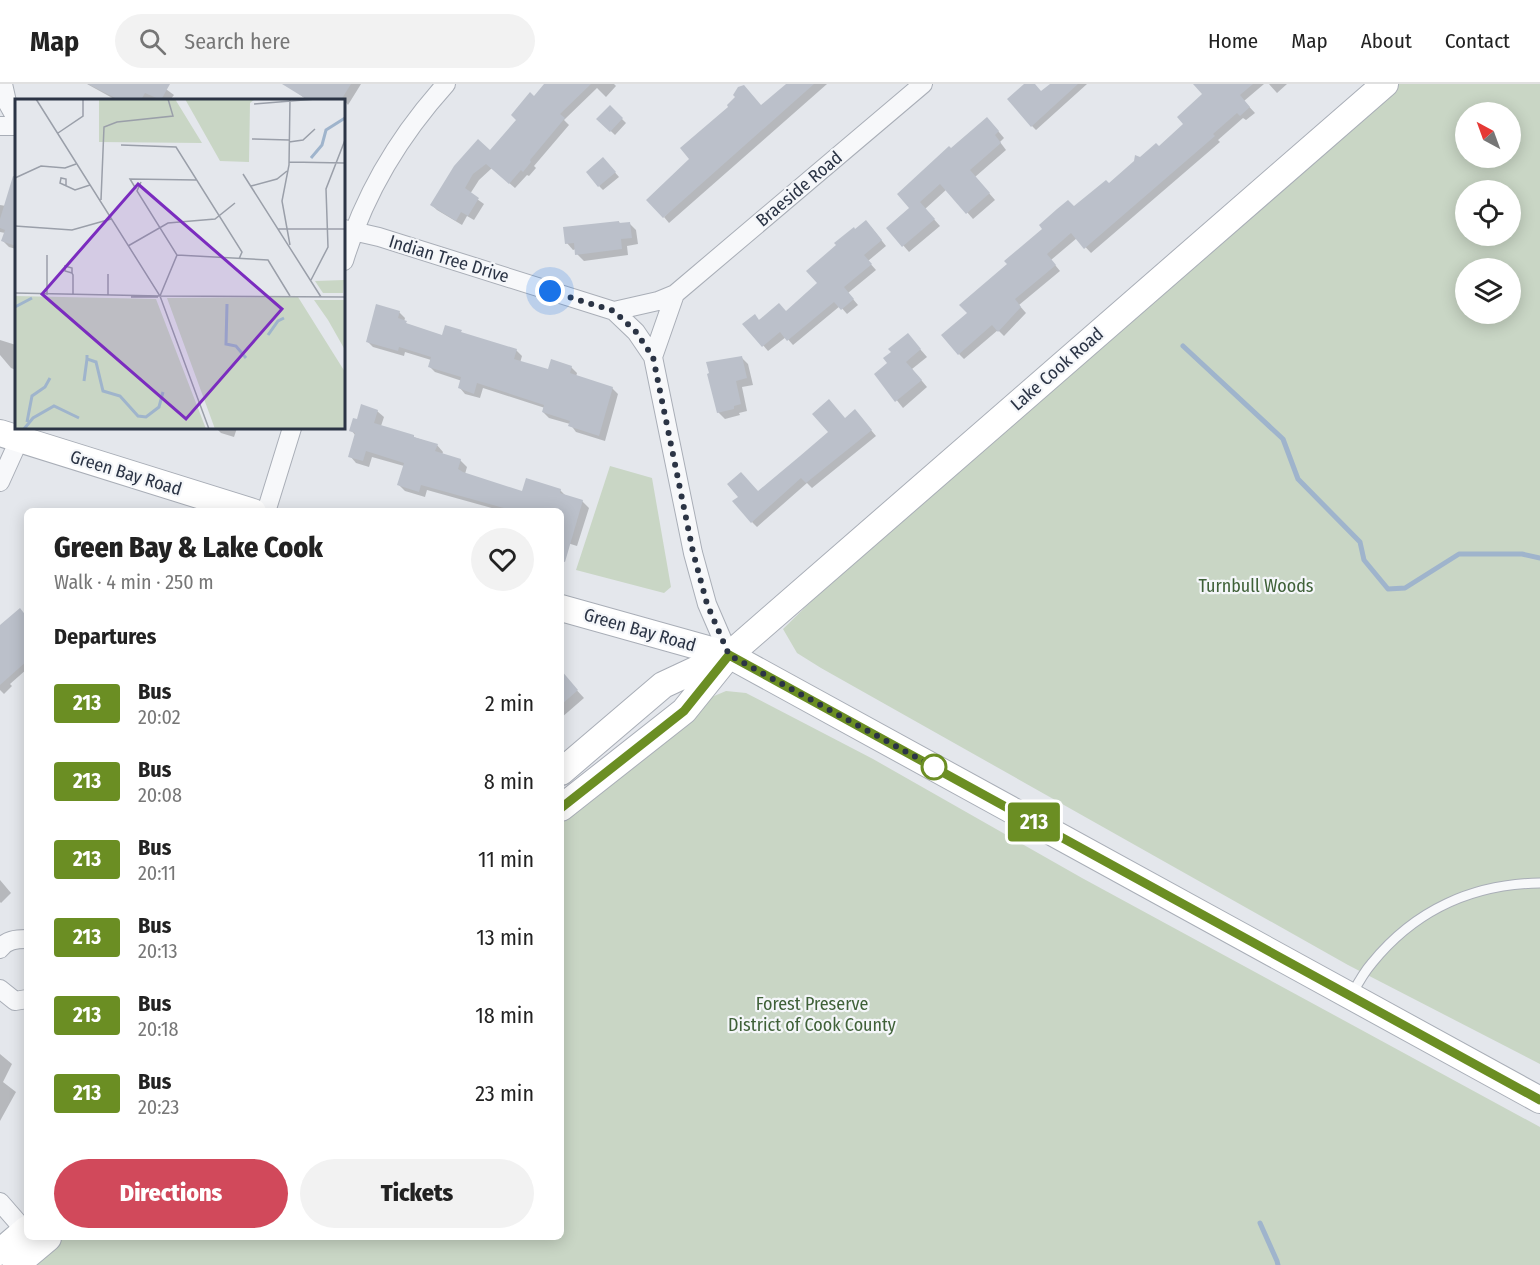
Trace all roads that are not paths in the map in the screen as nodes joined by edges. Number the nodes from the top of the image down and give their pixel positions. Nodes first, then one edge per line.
1 (3, 84) edge
2 (446, 84) edge
3 (922, 84) edge
4 (1385, 84) edge
5 (15, 116) edge
6 (349, 230) edge
7 (345, 255) edge
8 (675, 294) junction
9 (614, 311) junction
10 (653, 357) junction
11 (292, 429) edge
12 (10, 437) edge
13 (0, 482) edge
14 (240, 508) edge
15 (267, 508) edge
16 (564, 609) edge
17 (729, 655) junction
18 (564, 769) edge
19 (564, 806) edge
20 (1540, 883) edge
21 (24, 939) edge
22 (0, 950) edge
23 (0, 989) edge
24 (1351, 996) junction
25 (24, 1000) edge
26 (1540, 1100) edge
27 (0, 1202) edge
28 (24, 1228) edge
29 (24, 1240) edge
30 (30, 1240) edge
31 (0, 1252) edge
32 (16, 1265) edge

1 - 5 street
2 - 6 street
3 - 8 street, Braeside Road
4 - 17 main road, Lake Cook Road
6 - 7 street
6 - 9 street, Indian Tree Drive
8 - 9 street, Braeside Road
8 - 10 street
9 - 10 street, Indian Tree Drive
10 - 17 street, Indian Tree Drive
11 - 15 street
12 - 13 street
12 - 14 main road, Green Bay Road
16 - 17 main road, Green Bay Road
17 - 18 main road, Lake Cook Road
17 - 19 main road, Lake Cook Road
17 - 24 main road, Green Bay Road
20 - 24 lane
21 - 22 street
23 - 25 street
24 - 26 main road, Green Bay Road
27 - 28 street
29 - 31 main road
30 - 32 main road

